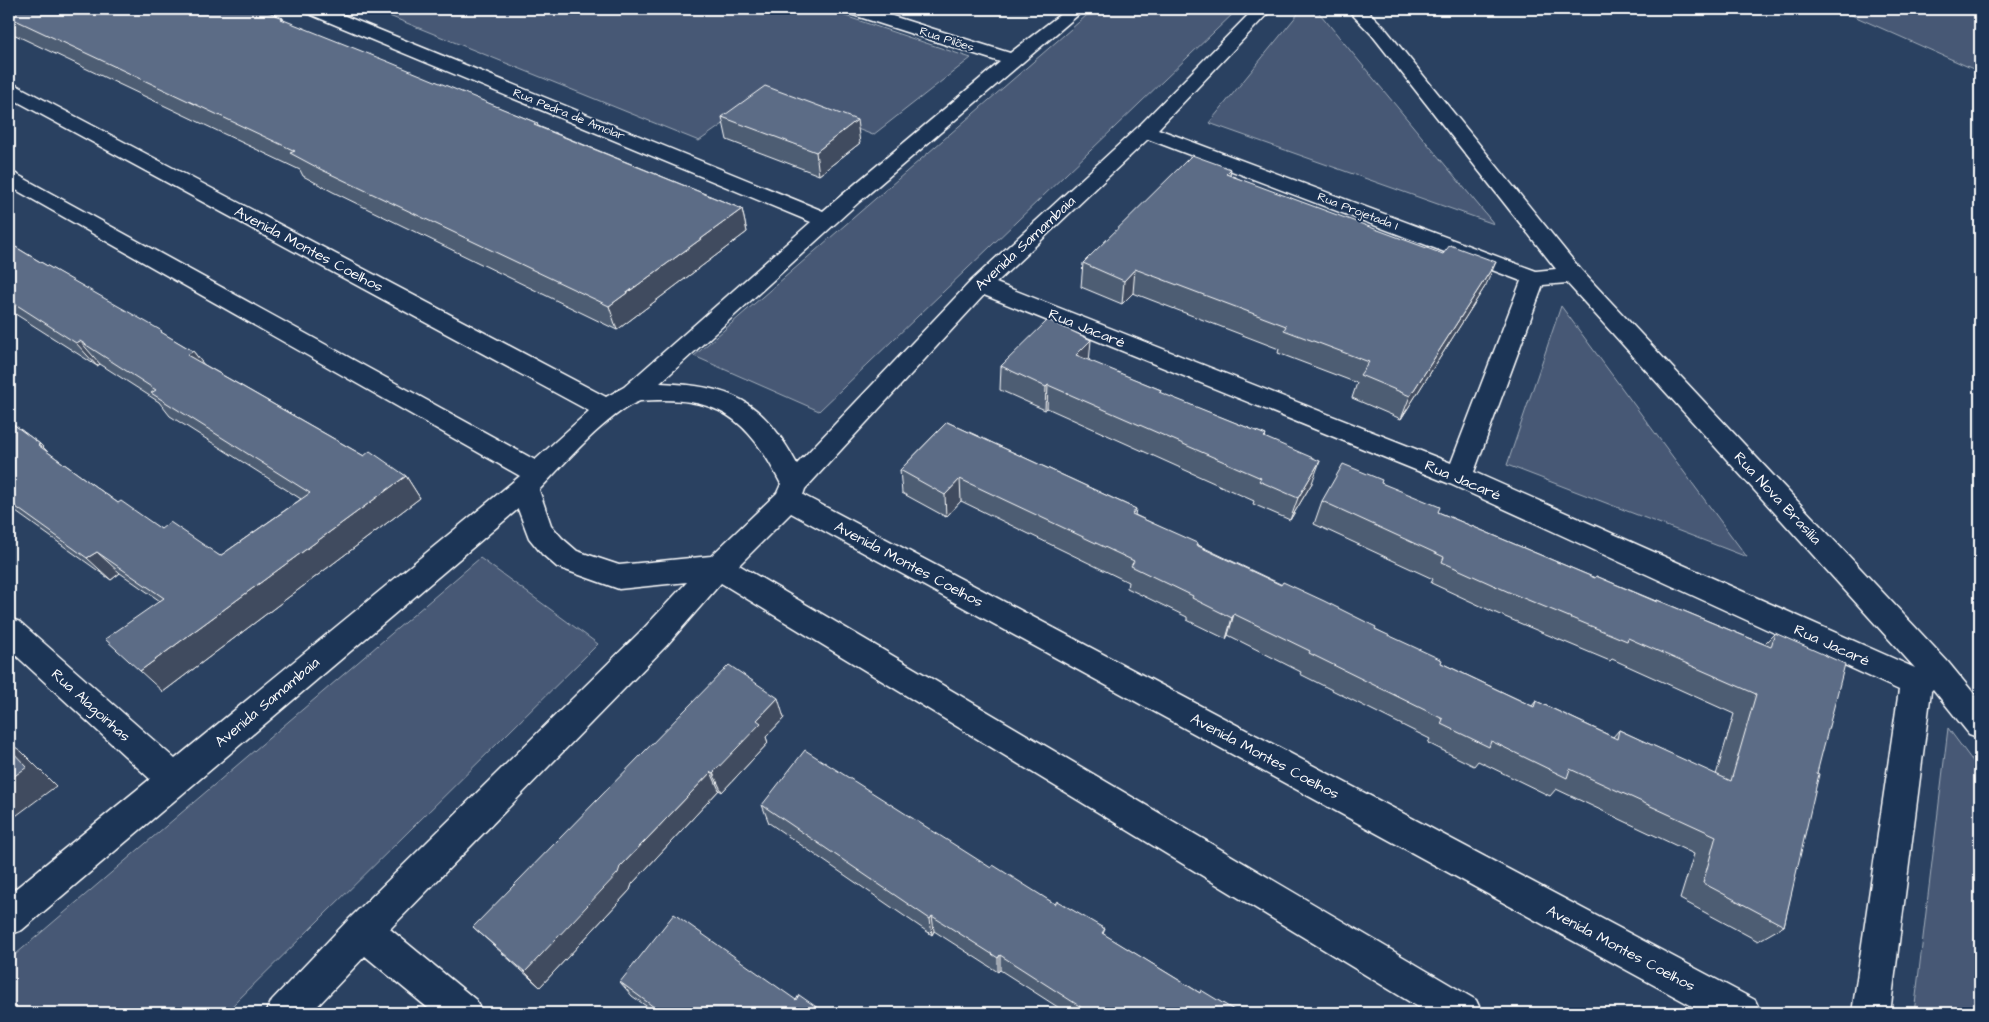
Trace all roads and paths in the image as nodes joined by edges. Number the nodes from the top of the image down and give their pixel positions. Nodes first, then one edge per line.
1 (313, 9) edge
2 (853, 9) edge
3 (1077, 9) edge
4 (1263, 9) edge
5 (1356, 9) edge
6 (1012, 60) junction
7 (9, 89) edge
8 (1146, 131) junction
9 (9, 178) edge
10 (826, 220) junction
11 (1573, 275) junction
12 (1534, 278) junction
13 (980, 285) junction
14 (633, 393) junction
15 (608, 408) junction
16 (1459, 477) junction
17 (532, 481) junction
18 (791, 492) junction
19 (718, 567) junction
20 (9, 631) edge
21 (1926, 677) junction
22 (1980, 724) edge
23 (174, 779) junction
24 (9, 917) edge
25 (363, 931) junction
26 (285, 1013) edge
27 (462, 1013) edge
28 (1464, 1013) edge
29 (1742, 1013) edge
30 (1871, 1013) edge

1 - 10 street, Rua Pedra de Amolar
2 - 6 street, Rua Pilões
3 - 6 street
4 - 8 street, Avenida Samambaia
5 - 11 street, Rua Nova Brasília
6 - 10 street
7 - 15 street, Avenida Montes Coelhos
8 - 12 street, Rua Projetada I
8 - 13 street, Avenida Samambaia
9 - 17 street
10 - 14 street
11 - 12 street, Rua Projetada I
11 - 21 street, Rua Nova Brasília
12 - 16 street
13 - 16 street, Rua Jacaré
13 - 18 street, Avenida Samambaia
14 - 15 street, Avenida Samambaia
14 - 18 street
15 - 17 street, Avenida Samambaia
16 - 21 street, Rua Jacaré
17 - 19 street
17 - 23 street, Avenida Samambaia
18 - 19 street, Avenida Samambaia
18 - 29 street, Avenida Montes Coelhos
19 - 25 street
19 - 28 street
20 - 23 street, Rua Alagoinhas
21 - 22 street, Rua Nova Brasília
21 - 30 street
23 - 24 street, Avenida Samambaia
25 - 26 street
25 - 27 street

